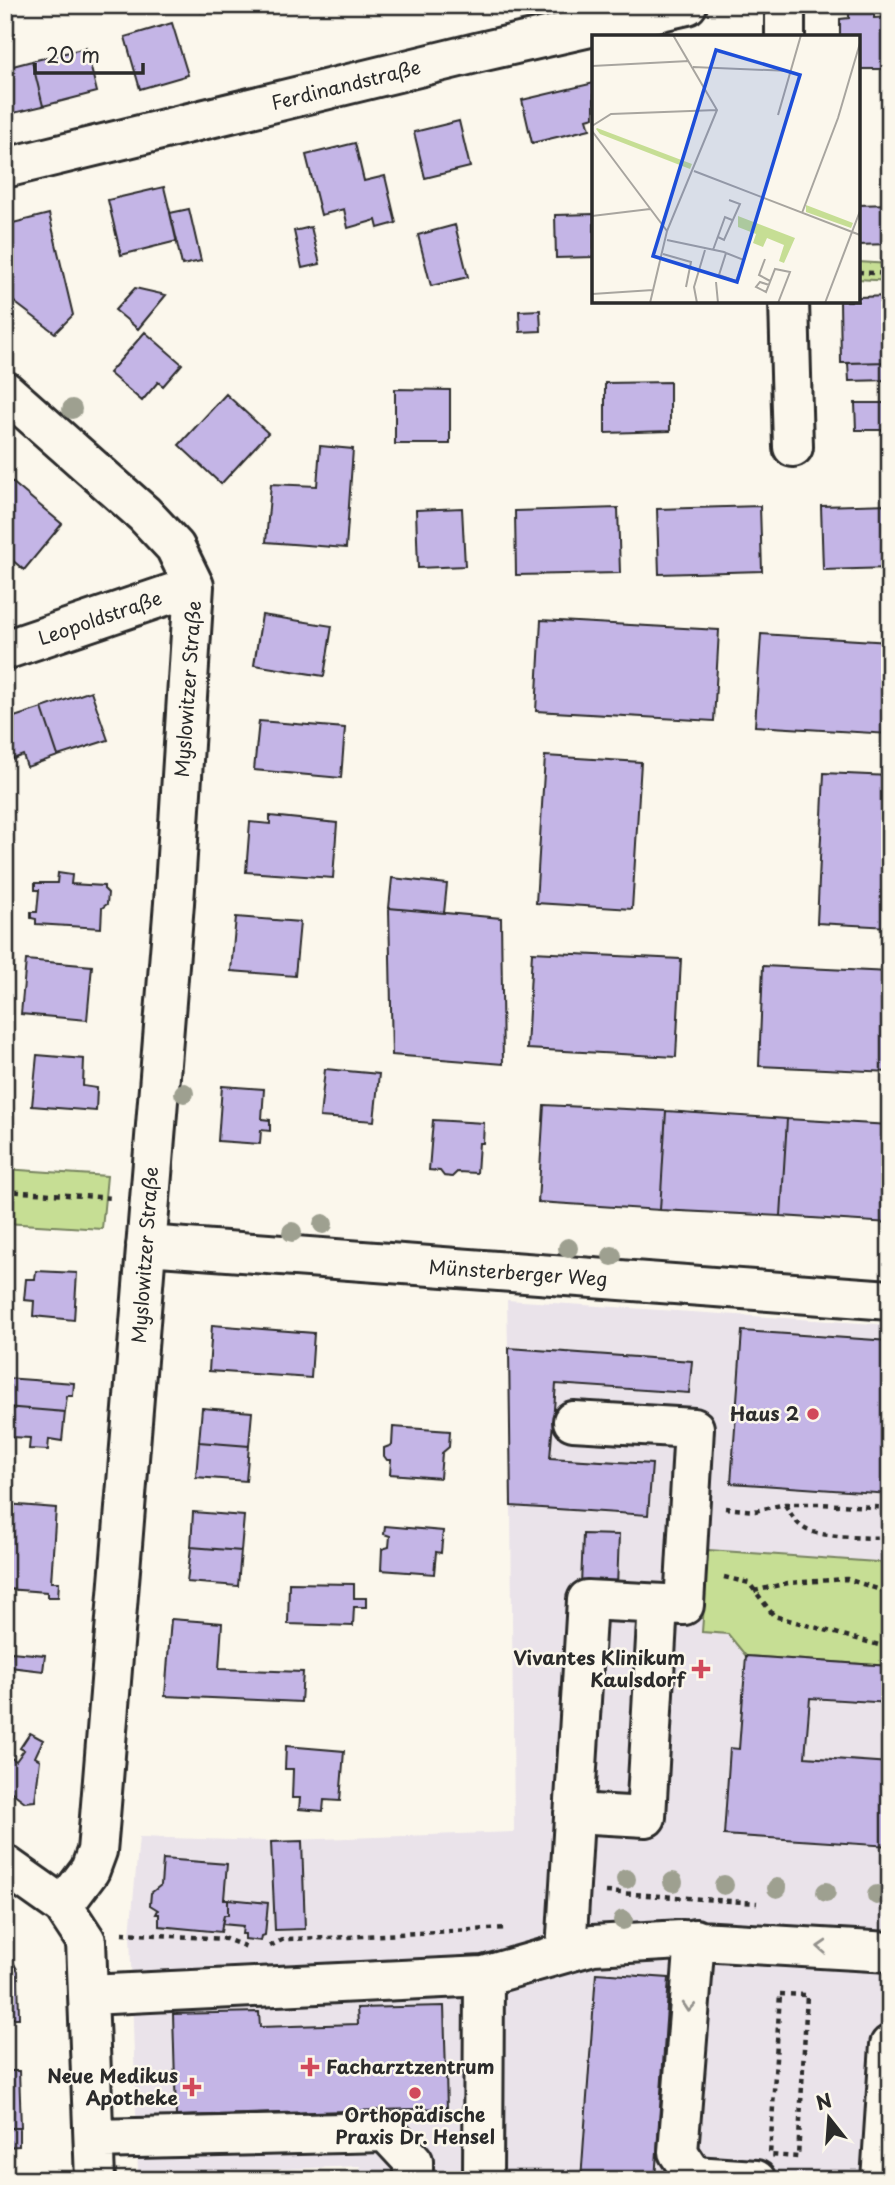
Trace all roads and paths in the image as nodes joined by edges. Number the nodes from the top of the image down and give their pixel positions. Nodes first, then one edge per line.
1 (687, 5) edge
2 (785, 5) edge
3 (785, 35) edge
4 (5, 168) edge
5 (860, 271) edge
6 (890, 274) edge
7 (789, 303) edge
8 (5, 391) edge
9 (793, 447) dead end
10 (194, 586) junction
11 (5, 649) edge
12 (5, 1191) edge
13 (113, 1198) dead end
14 (146, 1245) junction
15 (890, 1300) edge
16 (573, 1421) dead end
17 (785, 1504) junction
18 (689, 1505) junction
19 (890, 1508) edge
20 (890, 1537) edge
21 (685, 1568) junction
22 (754, 1591) junction
23 (890, 1592) edge
24 (658, 1604) junction
25 (890, 1643) edge
26 (574, 1813) junction
27 (5, 1865) edge
28 (765, 1904) dead end
29 (63, 1906) junction
30 (568, 1922) junction
31 (122, 1933) dead end
32 (695, 1939) junction
33 (890, 1952) edge
34 (484, 1976) junction
35 (89, 1995) junction
36 (796, 1995) joint
37 (890, 2045) edge
38 (94, 2138) junction
39 (694, 2178) edge
40 (95, 2180) edge
41 (413, 2180) edge
42 (483, 2180) edge
43 (756, 2180) edge
44 (881, 2180) edge

1 - 4 street, Ferdinandstraße
2 - 3 street
5 - 6 path
7 - 9 street
8 - 10 street, Myslowitzer Straße
10 - 11 street, Leopoldstraße
10 - 14 street, Myslowitzer Straße
12 - 13 path
14 - 15 street, Münsterberger Weg
14 - 29 street, Myslowitzer Straße
16 - 18 street
17 - 18 path
17 - 19 path
17 - 20 path
18 - 21 street
21 - 22 path
21 - 24 street
22 - 23 path
22 - 25 path
24 - 26 street
24 - 26 street
26 - 30 street
27 - 29 street
28 - 30 path
29 - 35 street
30 - 31 path
30 - 32 street
30 - 34 street
33 -> 32 street
32 -> 39 street
34 - 35 street
34 - 42 street
35 - 38 street
36 - 36 path
37 - 44 street
38 - 40 street
38 - 41 street
39 - 43 street

